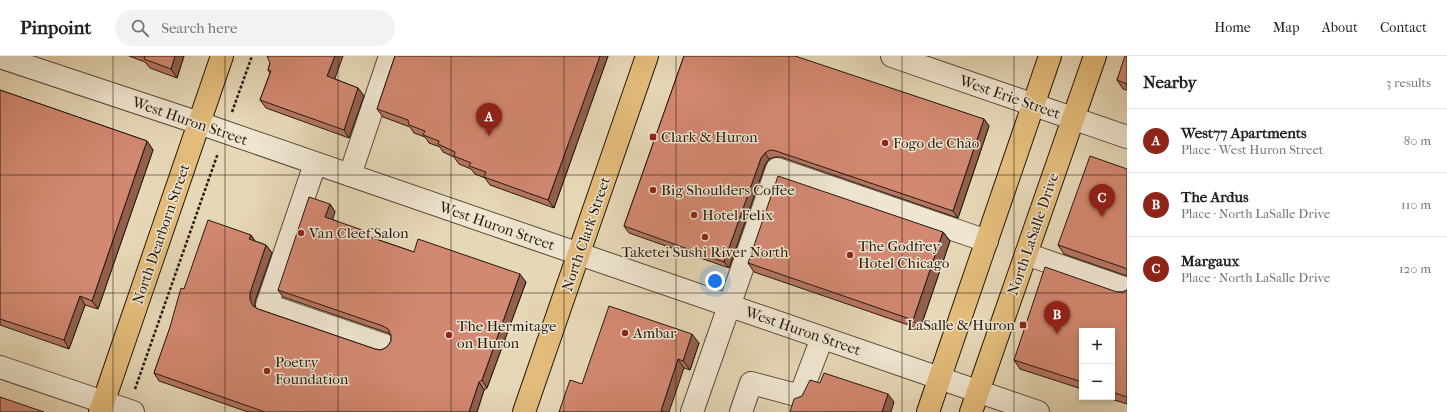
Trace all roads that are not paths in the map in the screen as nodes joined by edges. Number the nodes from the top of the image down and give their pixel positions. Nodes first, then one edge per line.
1 (0, 56) edge
2 (222, 56) edge
3 (390, 56) edge
4 (647, 56) edge
5 (892, 56) edge
6 (1050, 56) edge
7 (1095, 56) edge
8 (1033, 105) junction
9 (1073, 118) junction
10 (199, 123) junction
11 (1127, 137) edge
12 (315, 164) junction
13 (350, 175) junction
14 (987, 241) junction
15 (579, 254) junction
16 (1026, 254) junction
17 (1127, 289) edge
18 (729, 306) junction
19 (822, 338) junction
20 (384, 345) dead end
21 (0, 367) edge
22 (940, 379) junction
23 (978, 392) junction
24 (102, 407) edge
25 (130, 411) edge
26 (524, 412) edge
27 (692, 412) edge
28 (741, 412) edge
29 (928, 412) edge
30 (971, 412) edge
31 (1038, 412) edge

1 - 10 street, West Huron Street
2 - 10 main road, North Dearborn Street
3 - 13 street
4 - 15 main road, North Clark Street
5 - 8 street, West Erie Street
6 - 8 main road
7 - 9 main road, North LaSalle Drive
8 - 9 street, West Erie Street
8 - 14 main road
9 - 11 street, West Erie Street
9 - 16 main road, North LaSalle Drive
10 - 12 street, West Huron Street
10 - 24 main road, North Dearborn Street
12 - 13 street, West Huron Street
12 - 20 street
13 - 15 street, West Huron Street
14 - 18 street
14 - 22 main road
15 - 18 street, West Huron Street
15 - 26 main road, North Clark Street
16 - 17 street
16 - 23 main road, North LaSalle Drive
18 - 19 street, West Huron Street
18 - 27 street
19 - 22 street, West Huron Street
19 - 28 street
21 - 24 street
22 - 23 street, West Huron Street
22 - 29 main road
23 - 30 main road, North LaSalle Drive
23 - 31 street, West Huron Street
24 - 25 street

